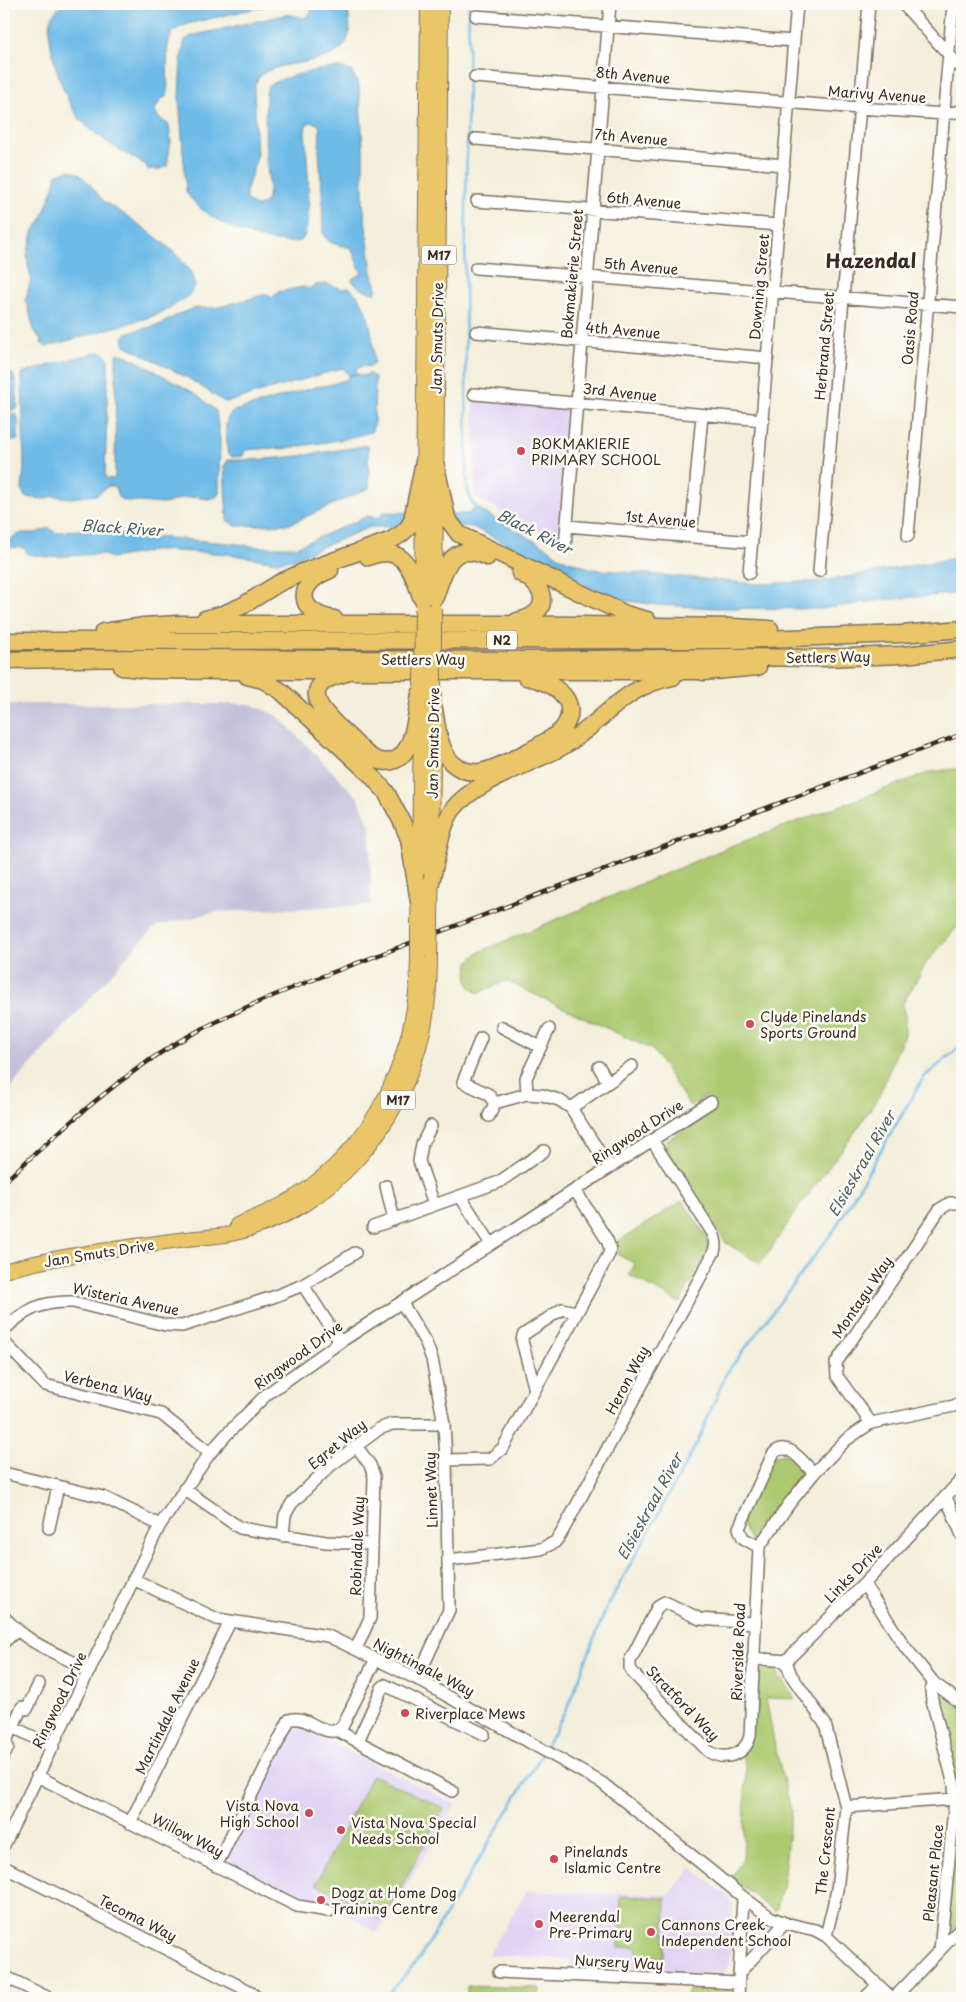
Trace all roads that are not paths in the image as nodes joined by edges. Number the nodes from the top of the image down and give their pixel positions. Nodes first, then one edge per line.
1 (428, 4) edge
2 (442, 4) edge
3 (610, 4) edge
4 (797, 4) edge
5 (869, 4) edge
6 (902, 4) edge
7 (953, 4) edge
8 (476, 16) dead end
9 (608, 25) junction
10 (794, 41) junction
11 (949, 54) junction
12 (962, 69) edge
13 (475, 76) dead end
14 (602, 87) junction
15 (789, 102) junction
16 (859, 108) junction
17 (962, 111) edge
18 (944, 114) junction
19 (476, 139) dead end
20 (597, 150) junction
21 (784, 165) junction
22 (477, 201) dead end
23 (592, 211) junction
24 (779, 225) junction
25 (476, 268) dead end
26 (587, 277) junction
27 (773, 292) junction
28 (843, 298) junction
29 (927, 305) junction
30 (962, 308) edge
31 (476, 332) dead end
32 (581, 342) junction
33 (768, 358) junction
34 (474, 394) dead end
35 (577, 403) junction
36 (702, 415) junction
37 (763, 420) junction
38 (430, 464) junction
39 (429, 509) junction
40 (567, 526) junction
41 (422, 532) junction
42 (908, 536) dead end
43 (691, 537) junction
44 (752, 542) junction
45 (565, 547) dead end
46 (820, 571) dead end
47 (749, 573) dead end
48 (428, 603) junction
49 (178, 624) junction
50 (369, 624) junction
51 (503, 624) junction
52 (676, 626) junction
53 (962, 629) edge
54 (817, 637) junction
55 (4, 641) edge
56 (41, 641) junction
57 (962, 649) edge
58 (822, 658) junction
59 (4, 660) edge
60 (56, 660) junction
61 (219, 671) junction
62 (355, 671) junction
63 (477, 671) junction
64 (712, 671) junction
65 (425, 689) junction
66 (434, 709) junction
67 (431, 882) junction
68 (419, 902) junction
69 (425, 923) junction
70 (502, 1027) dead end
71 (549, 1029) dead end
72 (481, 1038) dead end
73 (540, 1047) junction
74 (632, 1066) dead end
75 (599, 1067) dead end
76 (608, 1082) junction
77 (527, 1094) junction
78 (711, 1102) dead end
79 (495, 1103) junction
80 (572, 1108) junction
81 (488, 1116) dead end
82 (431, 1126) dead end
83 (652, 1140) junction
84 (544, 1151) dead end
85 (609, 1167) junction
86 (386, 1186) dead end
87 (575, 1190) junction
88 (460, 1196) junction
89 (962, 1203) edge
90 (434, 1204) junction
91 (394, 1220) junction
92 (373, 1227) dead end
93 (491, 1244) junction
94 (355, 1253) dead end
95 (4, 1271) edge
96 (303, 1285) junction
97 (402, 1302) junction
98 (576, 1312) junction
99 (4, 1330) edge
100 (4, 1342) edge
101 (340, 1342) junction
102 (535, 1390) junction
103 (962, 1402) edge
104 (870, 1423) junction
105 (444, 1424) junction
106 (357, 1447) junction
107 (210, 1453) junction
108 (446, 1460) junction
109 (4, 1473) edge
110 (814, 1473) junction
111 (962, 1479) edge
112 (58, 1486) junction
113 (184, 1489) junction
114 (946, 1497) junction
115 (160, 1524) junction
116 (49, 1528) dead end
117 (962, 1535) edge
118 (282, 1536) junction
119 (372, 1544) junction
120 (758, 1547) junction
121 (448, 1560) junction
122 (132, 1579) junction
123 (864, 1584) junction
124 (4, 1617) edge
125 (230, 1622) junction
126 (754, 1623) junction
127 (16, 1631) junction
128 (4, 1642) edge
129 (356, 1648) junction
130 (753, 1658) junction
131 (376, 1659) junction
132 (786, 1661) junction
133 (90, 1670) junction
134 (417, 1679) junction
135 (934, 1683) junction
136 (39, 1684) dead end
137 (962, 1704) edge
138 (13, 1727) junction
139 (338, 1730) junction
140 (484, 1734) dead end
141 (358, 1741) junction
142 (53, 1747) junction
143 (738, 1754) joint
144 (4, 1756) edge
145 (38, 1776) junction
146 (452, 1791) dead end
147 (955, 1799) junction
148 (846, 1807) junction
149 (9, 1821) edge
150 (130, 1823) junction
151 (4, 1844) edge
152 (216, 1866) junction
153 (4, 1867) edge
154 (743, 1897) junction
155 (329, 1911) dead end
156 (785, 1923) junction
157 (962, 1927) edge
158 (826, 1936) junction
159 (940, 1950) junction
160 (499, 1972) dead end
161 (4, 1976) edge
162 (738, 1978) junction
163 (878, 1985) junction
164 (49, 1998) edge
165 (257, 1998) edge
166 (738, 1998) edge
167 (865, 1998) edge
168 (893, 1998) edge

1 - 38 main road, Jan Smuts Drive / M17
2 - 38 main road, Jan Smuts Drive / M17
3 - 9 street, Bokmakierie Street
4 - 10 street, Downing Street
5 - 16 street, Herbrand Street
6 - 11 street
7 - 11 street, Oasis Road
8 - 9 street
9 - 10 street
9 - 14 street, Bokmakierie Street
10 - 15 street, Downing Street
11 - 12 street
11 - 18 street, Oasis Road
13 - 14 street, 8th Avenue
14 - 15 street, 8th Avenue
14 - 20 street, Bokmakierie Street
15 - 16 street, Marivy Avenue
15 - 21 street, Downing Street
16 - 18 street, Marivy Avenue
16 - 28 street, Herbrand Street
17 - 18 street, Marivy Avenue
18 - 29 street, Oasis Road
19 - 20 street, 7th Avenue
20 - 21 street, 7th Avenue
20 - 23 street, Bokmakierie Street
21 - 24 street, Downing Street
22 - 23 street, 6th Avenue
23 - 24 street, 6th Avenue
23 - 26 street, Bokmakierie Street
24 - 27 street, Downing Street
25 - 26 street, 5th Avenue
26 - 27 street, 5th Avenue
26 - 32 street, Bokmakierie Street
27 - 28 street, 5th Avenue
27 - 33 street, Downing Street
28 - 29 street, 5th Avenue
28 - 46 street, Herbrand Street
29 - 30 street, 5th Avenue
29 - 42 street, Oasis Road
31 - 32 street, 4th Avenue
32 - 33 street, 4th Avenue
32 - 35 street, Bokmakierie Street
33 - 37 street, Downing Street
34 - 35 street, 3rd Avenue
35 - 36 street, 3rd Avenue
35 - 40 street, Bokmakierie Street
36 - 37 street, 3rd Avenue
36 - 43 street
37 - 44 street, Downing Street
38 - 39 highway
38 - 39 highway
39 - 41 highway
39 - 41 main road, Jan Smuts Drive / M17
39 - 52 highway
40 - 43 street, 1st Avenue
40 - 45 street, Bokmakierie Street
41 - 48 main road, Jan Smuts Drive / M17
41 - 49 highway
43 - 44 street, 1st Avenue
44 - 47 street, Downing Street
48 - 50 highway
48 - 51 highway
48 - 65 main road, Jan Smuts Drive / M17, bridge
49 - 50 highway
49 - 56 highway
50 - 51 highway
51 - 52 highway
52 - 54 highway
53 - 54 highway, Settlers Way / N2
54 - 56 highway, Settlers Way / N2
55 - 56 highway, Settlers Way / N2
57 - 58 highway, Settlers Way / N2
58 - 60 highway, Settlers Way / N2
58 - 64 highway
59 - 60 highway, Settlers Way / N2
60 - 61 highway
61 - 62 highway
61 - 68 highway
62 - 63 highway
62 - 65 highway
63 - 64 highway
63 - 66 highway
64 - 67 highway
65 - 66 main road, Jan Smuts Drive / M17
65 - 68 main road, Jan Smuts Drive / M17
66 - 67 main road, Jan Smuts Drive / M17
67 - 69 main road, Jan Smuts Drive / M17
68 - 69 main road, Jan Smuts Drive / M17
69 - 95 main road, Jan Smuts Drive / M17, bridge
70 - 73 street
71 - 73 street
72 - 79 street
73 - 77 street
74 - 76 street
75 - 76 street
76 - 80 street
77 - 79 street
77 - 80 street
78 - 83 street, Ringwood Drive
79 - 81 street
80 - 85 street
82 - 90 street
83 - 85 street, Ringwood Drive
83 - 121 street, Heron Way
84 - 88 street
85 - 87 street, Ringwood Drive
86 - 91 street
87 - 93 street, Ringwood Drive
87 - 98 street
88 - 90 street
88 - 93 street
89 - 104 street, Montagu Way
90 - 91 street
91 - 92 street
93 - 97 street, Ringwood Drive
94 - 96 street, Wisteria Avenue
96 - 99 street, Wisteria Avenue
96 - 101 street
97 - 101 street, Ringwood Drive
97 - 105 street, Linnet Way
98 - 102 street
98 - 102 street
100 - 107 street, Verbena Way
101 - 107 street, Ringwood Drive
102 - 108 street
103 - 104 street
104 - 110 street
105 - 106 street, Egret Way
105 - 108 street, Linnet Way
106 - 118 street, Egret Way
106 - 119 street, Robindale Way
107 - 113 street, Ringwood Drive
108 - 121 street, Linnet Way
109 - 112 street
110 - 120 street
110 - 120 street
111 - 114 street, Links Drive
112 - 115 street
112 - 116 street
113 - 115 street, Ringwood Drive
113 - 118 street
114 - 117 street
114 - 123 street, Links Drive
115 - 122 street, Ringwood Drive
118 - 119 street
119 - 129 street, Robindale Way
120 - 126 street, Riverside Road
121 - 134 street, Linnet Way
122 - 125 street, Nightingale Way
122 - 133 street, Ringwood Drive
123 - 132 street, Links Drive
123 - 135 street
124 - 127 street
125 - 129 street, Nightingale Way
125 - 150 street, Martindale Avenue
126 - 130 street, Riverside Road
126 - 143 street, Stratford Way
127 - 128 street
127 - 133 street
129 - 131 street, Nightingale Way
130 - 132 street
130 - 143 street, Riverside Road
131 - 134 street, Nightingale Way
131 - 139 street
132 - 148 street, The Crescent
133 - 142 street, Ringwood Drive
134 - 154 street, Nightingale Way
135 - 137 street
135 - 147 street, Pleasant Place
136 - 138 street
138 - 142 street
138 - 144 street
139 - 141 street
139 - 152 street
140 - 141 street
141 - 146 street
142 - 145 street, Ringwood Drive
145 - 149 street, Ringwood Drive
145 - 150 street, Willow Way
147 - 148 street
147 - 159 street, Pleasant Place
148 - 158 street, The Crescent
149 - 151 street, Ringwood Drive
150 - 152 street, Willow Way
152 - 155 street, Willow Way
153 - 165 street, Tecoma Way
154 - 156 street, Nightingale Way
154 - 162 street
156 - 158 street, Nightingale Way
156 - 162 street
157 - 159 street
158 - 163 street
159 - 168 street
160 - 162 street, Nursery Way
161 - 164 street
162 - 166 street
163 - 167 street
163 - 168 street

